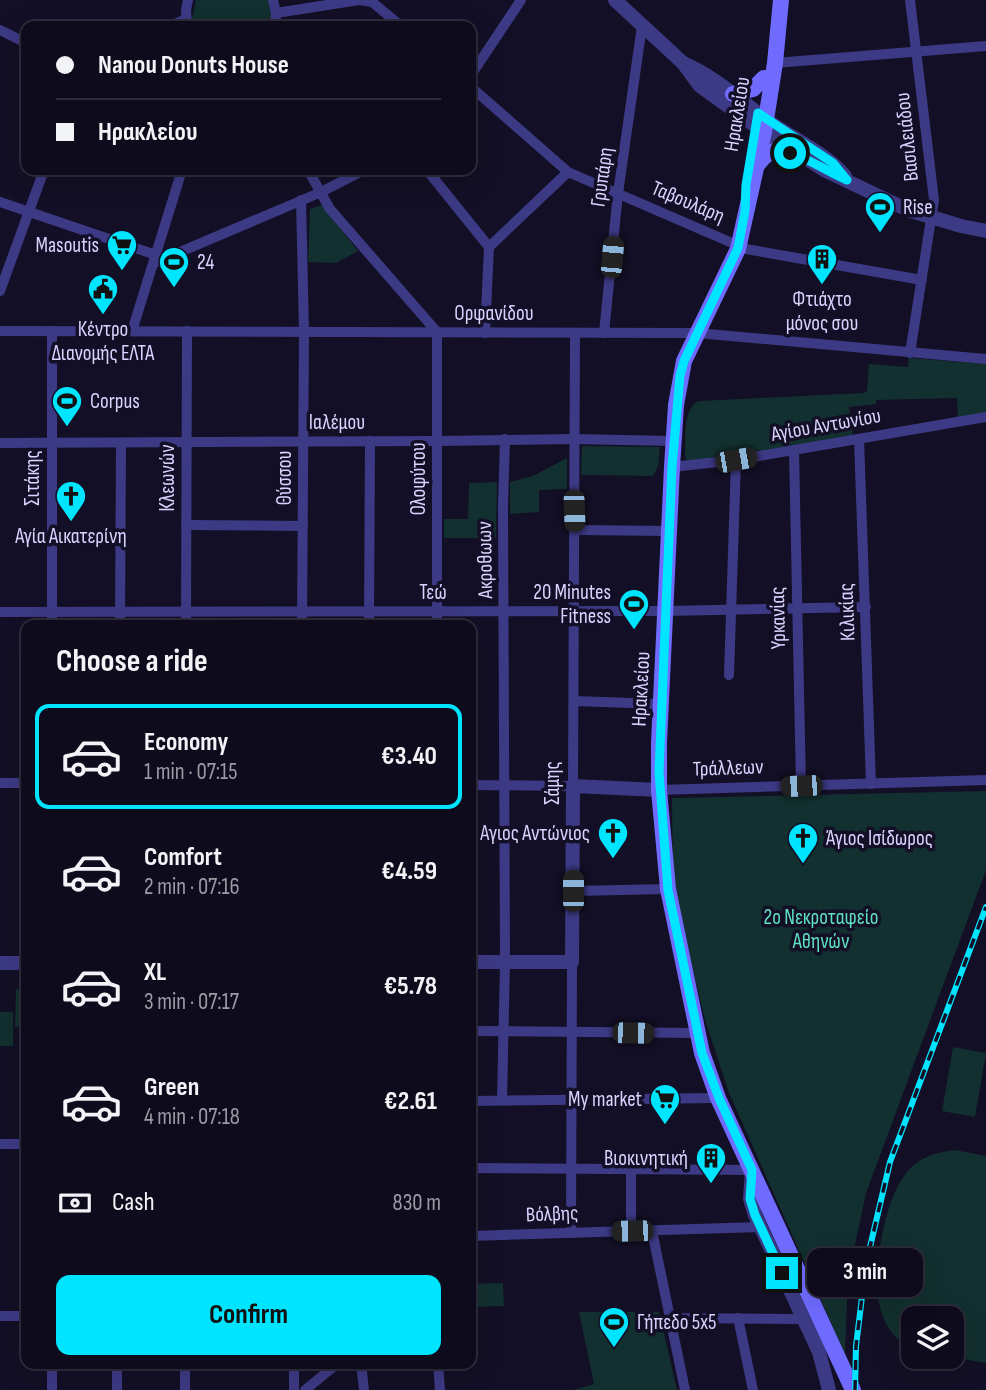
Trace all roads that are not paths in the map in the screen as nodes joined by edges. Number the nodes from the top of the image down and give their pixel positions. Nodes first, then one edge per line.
1 (188, 0) edge
2 (273, 0) edge
3 (521, 0) edge
4 (615, 0) edge
5 (781, 0) edge
6 (910, 0) edge
7 (384, 4) edge
8 (276, 13) junction
9 (186, 21) edge
10 (275, 21) edge
11 (397, 21) edge
12 (778, 25) junction
13 (642, 26) junction
14 (0, 30) edge
15 (21, 40) edge
16 (986, 46) edge
17 (917, 52) junction
18 (775, 63) junction
19 (683, 64) junction
20 (476, 68) edge
21 (764, 78) junction
22 (476, 91) edge
23 (733, 94) junction
24 (761, 122) junction
25 (802, 156) junction
26 (758, 164) junction
27 (568, 172) junction
28 (42, 175) edge
29 (180, 175) edge
30 (310, 175) edge
31 (354, 175) edge
32 (431, 175) edge
33 (847, 180) junction
34 (319, 192) junction
35 (618, 193) junction
36 (301, 200) junction
37 (0, 202) edge
38 (745, 211) junction
39 (29, 213) junction
40 (932, 219) junction
41 (986, 231) edge
42 (739, 244) junction
43 (489, 247) junction
44 (155, 259) junction
45 (922, 280) junction
46 (0, 291) edge
47 (0, 331) edge
48 (52, 331) junction
49 (132, 331) junction
50 (187, 331) junction
51 (304, 332) junction
52 (437, 332) junction
53 (485, 332) junction
54 (575, 333) junction
55 (604, 333) junction
56 (697, 333) junction
57 (911, 353) junction
58 (986, 359) edge
59 (986, 417) edge
60 (505, 439) junction
61 (573, 439) junction
62 (859, 439) junction
63 (187, 441) junction
64 (303, 441) junction
65 (370, 441) junction
66 (437, 441) junction
67 (673, 441) junction
68 (0, 443) edge
69 (52, 443) junction
70 (121, 443) junction
71 (794, 450) junction
72 (736, 460) junction
73 (672, 467) junction
74 (186, 525) junction
75 (303, 526) junction
76 (575, 530) junction
77 (669, 531) junction
78 (866, 607) junction
79 (797, 609) junction
80 (731, 610) junction
81 (369, 611) junction
82 (437, 611) junction
83 (505, 611) junction
84 (573, 611) junction
85 (666, 611) junction
86 (0, 612) edge
87 (52, 612) junction
88 (121, 612) junction
89 (186, 612) junction
90 (302, 612) junction
91 (52, 620) edge
92 (120, 620) edge
93 (186, 620) edge
94 (302, 620) edge
95 (369, 620) edge
96 (437, 620) edge
97 (729, 676) dead end
98 (574, 701) junction
99 (660, 704) junction
100 (986, 780) edge
101 (0, 783) edge
102 (21, 783) edge
103 (871, 784) junction
104 (476, 785) edge
105 (505, 785) junction
106 (573, 786) junction
107 (801, 786) junction
108 (659, 790) junction
109 (668, 890) junction
110 (573, 891) junction
111 (476, 962) edge
112 (505, 962) junction
113 (572, 962) junction
114 (0, 963) edge
115 (21, 963) edge
116 (476, 1031) edge
117 (503, 1031) junction
118 (572, 1032) junction
119 (697, 1033) junction
120 (719, 1098) junction
121 (571, 1099) junction
122 (502, 1100) junction
123 (476, 1101) edge
124 (0, 1144) edge
125 (21, 1144) edge
126 (476, 1168) edge
127 (571, 1168) junction
128 (631, 1168) junction
129 (752, 1170) junction
130 (760, 1227) junction
131 (632, 1231) junction
132 (652, 1231) junction
133 (571, 1233) junction
134 (476, 1236) edge
135 (0, 1316) edge
136 (21, 1316) edge
137 (669, 1318) junction
138 (738, 1318) junction
139 (803, 1319) junction
140 (52, 1369) edge
141 (117, 1369) edge
142 (185, 1369) edge
143 (295, 1369) edge
144 (331, 1369) edge
145 (361, 1369) edge
146 (438, 1369) edge
147 (52, 1390) edge
148 (117, 1390) edge
149 (185, 1390) edge
150 (294, 1390) edge
151 (305, 1390) edge
152 (364, 1390) edge
153 (440, 1390) edge
154 (685, 1390) edge
155 (753, 1390) edge
156 (829, 1390) edge
157 (853, 1390) edge

1 - 9 street
2 - 8 street
3 - 20 street
4 - 13 street
5 - 12 main road, Ηρακλείου
6 - 17 street, Βασιλειάδου
7 - 8 street
7 - 11 street
8 - 10 street
12 - 18 main road, Ηρακλείου
12 - 21 main road, Ηρακλείου
13 - 19 street
13 - 35 street, Γρυπάρη
14 - 15 street
16 - 17 street
17 - 18 street
17 - 40 street, Βασιλειάδου
18 - 24 main road, Ηρακλείου
19 - 23 street
19 - 24 street
21 - 23 main road
21 - 24 main road, Ηρακλείου
22 - 27 street, Ταβουλάρη
23 - 24 street
24 - 25 street
24 - 26 main road, Ηρακλείου
24 - 33 street
24 - 38 main road, Ηρακλείου
25 - 26 main road
25 - 33 street
26 - 38 main road, Ηρακλείου
27 - 35 street, Ταβουλάρη
27 - 43 street
28 - 39 street
29 - 44 street
30 - 34 street
31 - 34 street
32 - 43 street
33 - 40 street
34 - 36 street
34 - 52 street
35 - 42 street, Ταβουλάρη
35 - 55 street, Γρυπάρη
36 - 44 street
36 - 51 street, Θύσσου
37 - 39 street
38 - 42 main road, Ηρακλείου
39 - 44 street
39 - 46 street
40 - 41 street
40 - 45 street, Βασιλειάδου
42 - 45 street, Ταβουλάρη
42 - 56 main road, Ηρακλείου
43 - 53 street
44 - 49 street
45 - 57 street, Βασιλειάδου
47 - 48 street, Ορφανίδου
48 - 49 street, Ορφανίδου
48 - 69 street, Σιτάκης
49 - 50 street, Ορφανίδου
50 - 51 street, Ορφανίδου
50 - 63 street, Κλεωνών
51 - 52 street, Ορφανίδου
51 - 64 street, Θύσσου
52 - 53 street, Ορφανίδου
52 - 66 street, Ολοφύτου
53 - 54 street, Ορφανίδου
54 - 55 street, Ορφανίδου
54 - 61 street, Σάμης
55 - 56 street, Ορφανίδου
56 - 57 street, Ορφανίδου
56 - 67 main road, Ηρακλείου
57 - 58 street, Ορφανίδου
59 - 62 street, Αγίου Αντωνίου
60 - 61 street, Ιαλέμου
60 - 66 street, Ιαλέμου
60 - 83 street, Ακροθωων
61 - 67 street, Ιαλέμου
61 - 76 street, Σάμης
62 - 71 street, Αγίου Αντωνίου
62 - 78 street, Κιλικίας
63 - 64 street, Ιαλέμου
63 - 70 street, Ιαλέμου
63 - 74 street, Κλεωνών
64 - 65 street, Ιαλέμου
64 - 75 street, Θύσσου
65 - 66 street, Ιαλέμου
65 - 81 street
66 - 82 street, Ολοφύτου
67 - 73 main road, Ηρακλείου
68 - 69 street, Ιαλέμου
69 - 70 street, Ιαλέμου
69 - 87 street, Σιτάκης
70 - 88 street
71 - 72 street, Αγίου Αντωνίου
71 - 79 street, Υρκανίας
72 - 73 street, Αγίου Αντωνίου
72 - 80 street
73 - 77 main road, Ηρακλείου
74 - 75 street
74 - 89 street, Κλεωνών
75 - 90 street, Θύσσου
76 - 77 street
76 - 84 street, Σάμης
77 - 85 main road, Ηρακλείου
78 - 79 street, Τεώ
78 - 103 street, Κιλικίας
79 - 80 street, Τεώ
79 - 107 street, Υρκανίας
80 - 85 street, Τεώ
80 - 97 street
81 - 82 street, Τεώ
81 - 90 street, Τεώ
81 - 95 street
82 - 83 street, Τεώ
82 - 96 street, Ολοφύτου
83 - 84 street, Τεώ
83 - 105 street, Ακροθωων
84 - 85 street, Τεώ
84 - 98 street, Σάμης
85 - 99 main road, Ηρακλείου
86 - 87 street, Τεώ
87 - 88 street, Τεώ
87 - 91 street, Σιτάκης
88 - 89 street, Τεώ
88 - 92 street
89 - 90 street, Τεώ
89 - 93 street, Κλεωνών
90 - 94 street, Θύσσου
98 - 99 street
98 - 106 street, Σάμης
99 - 108 main road, Ηρακλείου
100 - 103 street, Τράλλεων
101 - 102 street
103 - 107 street, Τράλλεων
104 - 105 street, Τράλλεων
105 - 106 street, Τράλλεων
105 - 112 street, Ακροθωων
106 - 108 street, Τράλλεων
106 - 110 street, Σάμης
107 - 108 street, Τράλλεων
108 - 109 main road, Ηρακλείου
109 - 110 street
109 - 119 main road, Ηρακλείου
110 - 113 street, Σάμης
111 - 112 street
112 - 113 street
112 - 117 street, Ακροθωων
113 - 118 street, Σάμης
114 - 115 street
116 - 117 street
117 - 118 street
117 - 122 street, Ακροθωων
118 - 119 street
118 - 121 street, Σάμης
119 - 120 main road, Ηρακλείου
120 - 121 street
120 - 129 main road, Ηρακλείου
121 - 122 street
121 - 127 street, Σάμης
122 - 123 street
124 - 125 street
126 - 127 street
127 - 128 street
127 - 133 street, Σάμης
128 - 129 street
128 - 131 street
129 - 130 street, Ηρακλείου
129 - 157 main road, Ηρακλείου
130 - 132 street, Βόλβης
130 - 139 street, Ηρακλείου
131 - 132 street, Βόλβης
131 - 133 street, Βόλβης
132 - 137 street
133 - 134 street, Βόλβης
135 - 136 street
137 - 138 street
137 - 154 street
138 - 139 street
138 - 155 street
139 - 156 street, Ηρακλείου
140 - 147 street
141 - 148 street
142 - 149 street
143 - 150 street
144 - 151 street
145 - 152 street
146 - 153 street

